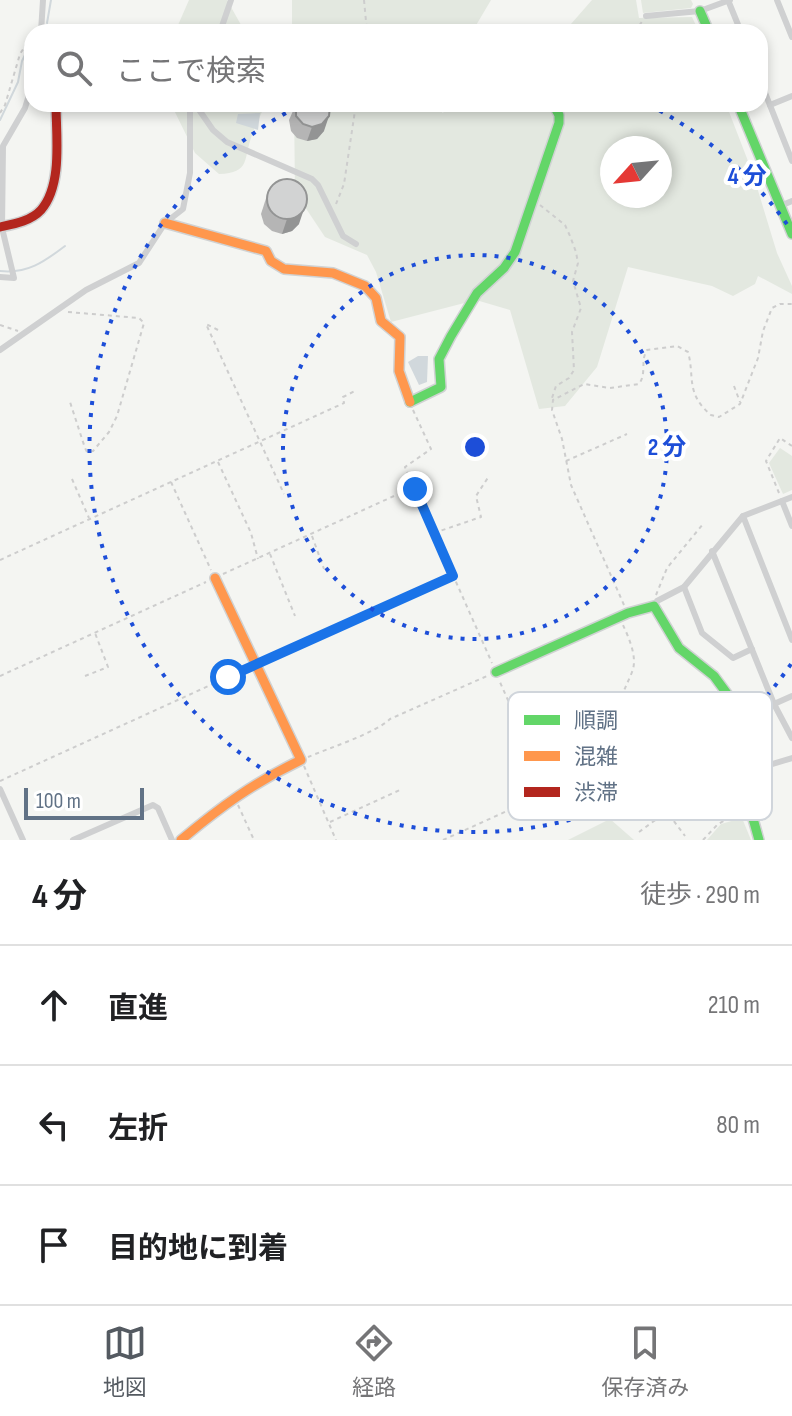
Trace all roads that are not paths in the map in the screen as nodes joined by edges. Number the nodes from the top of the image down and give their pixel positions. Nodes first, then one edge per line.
1 (43, 0) edge
2 (231, 0) edge
3 (696, 0) edge
4 (728, 0) edge
5 (777, 0) edge
6 (700, 11) junction
7 (646, 16) road end
8 (42, 24) edge
9 (223, 24) edge
10 (706, 24) edge
11 (738, 24) edge
12 (792, 37) edge
13 (792, 96) edge
14 (768, 100) edge
15 (770, 105) junction
16 (24, 110) edge
17 (56, 112) edge
18 (193, 112) edge
19 (199, 112) edge
20 (557, 112) edge
21 (741, 112) edge
22 (792, 161) edge
23 (792, 201) edge
24 (780, 206) junction
25 (165, 223) junction
26 (1, 228) edge
27 (792, 234) edge
28 (356, 244) dead end
29 (0, 277) edge
30 (0, 350) edge
31 (780, 497) junction
32 (792, 497) edge
33 (743, 516) junction
34 (792, 526) edge
35 (712, 551) junction
36 (215, 578) road end
37 (684, 587) junction
38 (656, 603) junction
39 (792, 640) edge
40 (752, 649) junction
41 (496, 672) road end
42 (726, 692) edge
43 (769, 692) edge
44 (792, 696) edge
45 (772, 699) edge
46 (774, 704) junction
47 (792, 738) edge
48 (792, 758) edge
49 (772, 764) edge
50 (0, 789) edge
51 (753, 820) edge
52 (23, 840) edge
53 (73, 840) edge
54 (172, 840) edge
55 (181, 840) edge
56 (759, 840) edge

1 - 8 street
2 - 9 street
3 - 6 street
4 - 6 street
4 - 11 street
5 - 12 street
6 - 7 street
6 - 10 street
13 - 15 street
14 - 15 street
15 - 22 street
16 - 26 street
17 - 26 street
18 - 25 street
19 - 28 street
20 - 25 street
21 - 24 street
23 - 24 street
24 - 27 street
25 - 30 street
26 - 29 street
31 - 32 street
31 - 33 street
31 - 34 street
33 - 35 street
33 - 39 street
35 - 37 street
35 - 40 street
36 - 55 street
37 - 38 street
37 - 40 street
38 - 41 street
38 - 42 street
40 - 43 street
44 - 46 street
45 - 46 street
46 - 47 street
48 - 49 street
50 - 52 street
51 - 56 street
53 - 54 street

